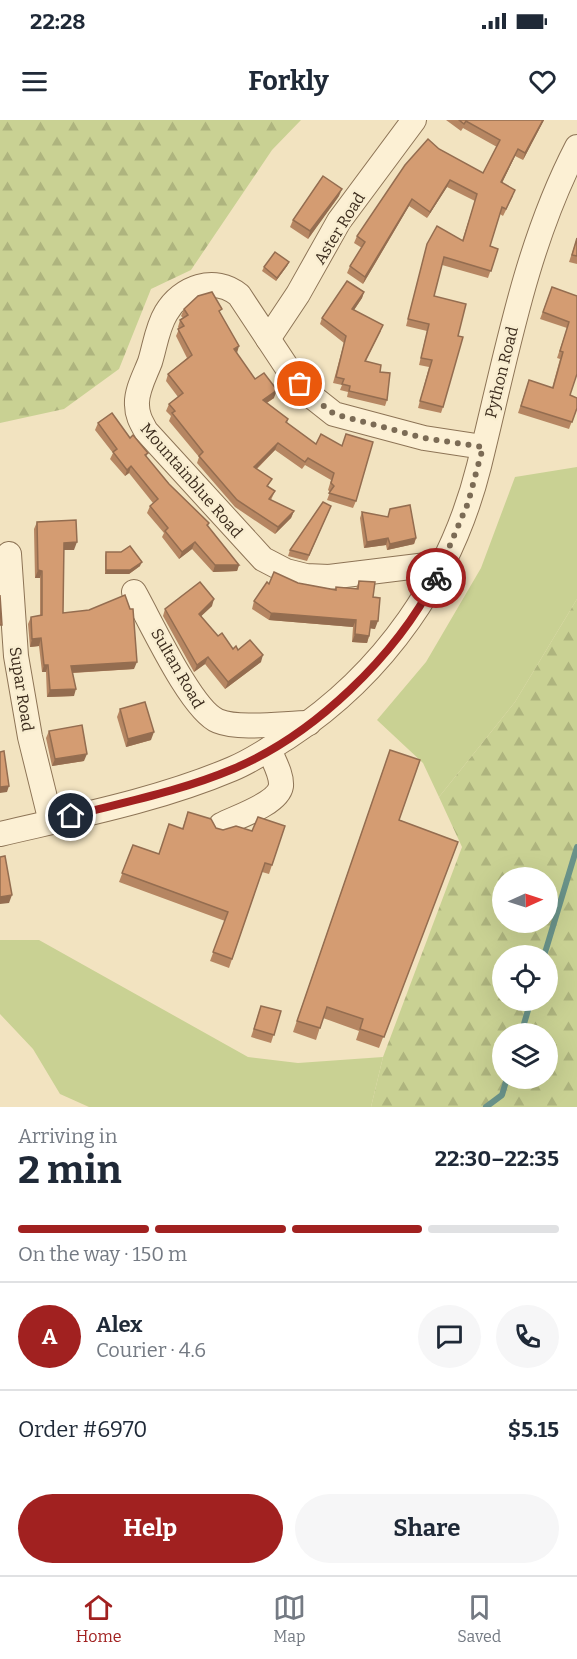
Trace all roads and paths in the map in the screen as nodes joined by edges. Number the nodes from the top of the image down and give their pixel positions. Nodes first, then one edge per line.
1 (414, 120) edge
2 (577, 147) edge
3 (268, 339) junction
4 (483, 447) junction
5 (9, 554) dead end
6 (443, 563) junction
7 (134, 592) dead end
8 (309, 723) junction
9 (269, 749) junction
10 (51, 822) junction
11 (221, 825) dead end
12 (0, 834) edge

1 - 3 street, Aster Road
2 - 4 street, Python Road
3 - 4 street, Mountainblue Road
3 - 6 street, Mountainblue Road
4 - 6 street, Python Road
5 - 10 street, Supar Road
6 - 8 street, Python Road
7 - 8 street, Sultan Road
8 - 9 street, Python Road
9 - 10 street, Python Road
9 - 11 street
10 - 12 street, Python Road

